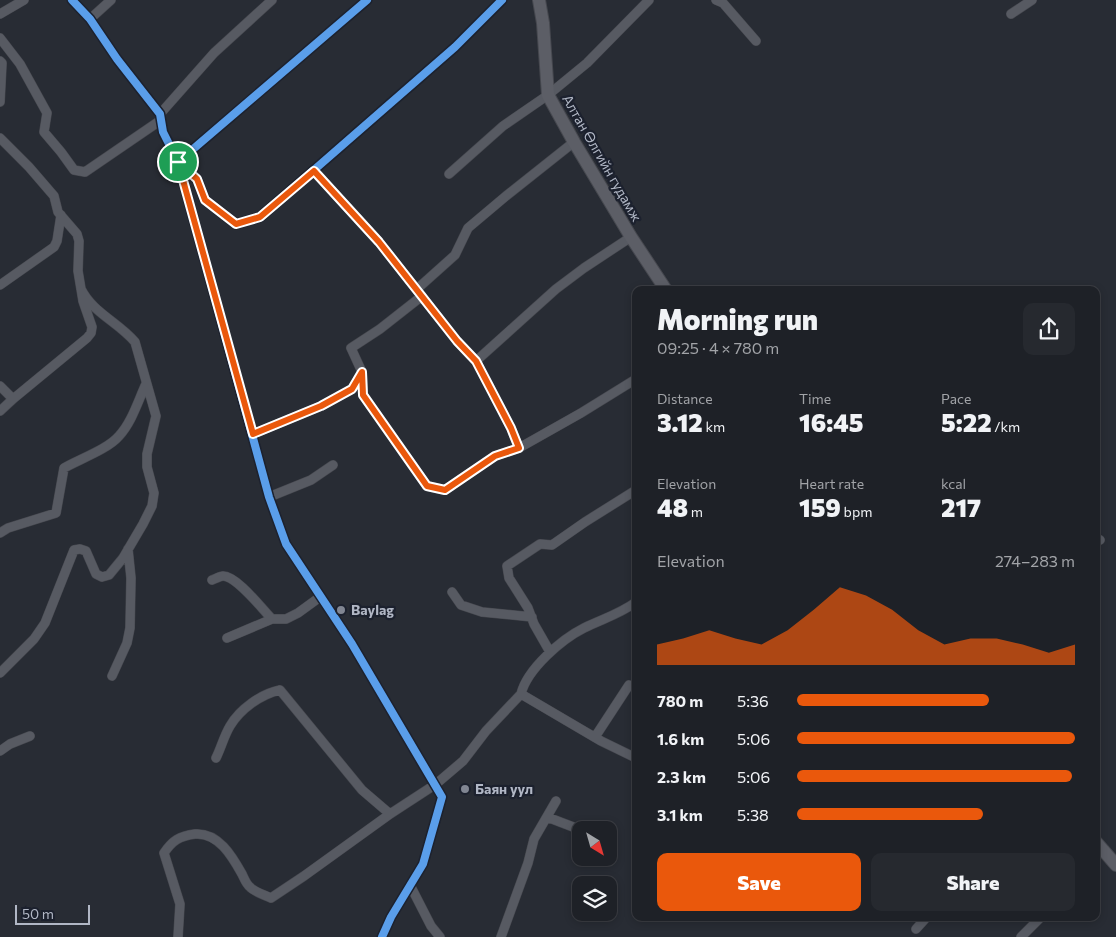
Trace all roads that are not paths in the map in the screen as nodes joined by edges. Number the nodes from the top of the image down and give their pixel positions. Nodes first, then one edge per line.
1 (24, 0) edge
2 (72, 0) edge
3 (111, 0) edge
4 (272, 0) edge
5 (367, 0) edge
6 (502, 0) edge
7 (539, 0) edge
8 (649, 0) edge
9 (1032, 0) edge
10 (722, 1) edge
11 (0, 14) edge
12 (1010, 14) dead end
13 (90, 19) junction
14 (0, 38) edge
15 (756, 41) dead end
16 (0, 61) edge
17 (548, 96) junction
18 (0, 102) edge
19 (160, 117) junction
20 (0, 138) edge
21 (574, 142) junction
22 (178, 162) junction
23 (314, 171) junction
24 (449, 174) dead end
25 (60, 215) junction
26 (631, 238) junction
27 (0, 285) edge
28 (663, 286) edge
29 (81, 289) junction
30 (420, 293) junction
31 (476, 361) junction
32 (362, 372) junction
33 (632, 381) edge
34 (146, 384) junction
35 (0, 386) edge
36 (13, 399) junction
37 (0, 411) edge
38 (253, 434) junction
39 (519, 448) junction
40 (333, 465) dead end
41 (632, 493) edge
42 (269, 497) junction
43 (0, 533) edge
44 (128, 549) junction
45 (212, 580) dead end
46 (452, 592) dead end
47 (320, 597) junction
48 (632, 605) edge
49 (532, 617) junction
50 (272, 619) junction
51 (227, 638) dead end
52 (550, 652) junction
53 (0, 673) edge
54 (112, 676) dead end
55 (629, 685) dead end
56 (521, 694) junction
57 (30, 736) dead end
58 (595, 737) junction
59 (0, 751) edge
60 (632, 756) edge
61 (216, 758) dead end
62 (436, 784) junction
63 (556, 801) dead end
64 (390, 814) junction
65 (547, 817) junction
66 (572, 827) edge
67 (1100, 851) edge
68 (1116, 865) edge
69 (410, 885) junction
70 (923, 921) edge
71 (1037, 921) edge
72 (916, 929) dead end
73 (178, 937) edge
74 (382, 937) edge
75 (440, 937) edge
76 (500, 937) edge
77 (1021, 937) edge

1 - 11 street
2 - 13 street
3 - 13 street
4 - 19 street
5 - 22 street
6 - 23 street
7 - 17 main road, Алтан Өлгийн гудамж
8 - 17 street
9 - 12 street
10 - 15 street
13 - 19 street
14 - 19 street
16 - 18 street
17 - 21 main road, Алтан Өлгийн гудамж
17 - 24 street
19 - 22 street
20 - 25 street
21 - 26 main road, Алтан Өлгийн гудамж
21 - 30 street
22 - 23 street
22 - 38 street
23 - 30 street
25 - 27 street
25 - 29 street
26 - 28 main road, Алтан Өлгийн гудамж
26 - 31 street
29 - 34 street
29 - 36 street
30 - 31 street
30 - 32 street
31 - 39 street
32 - 38 street
32 - 39 street
33 - 39 street
34 - 43 street
34 - 44 street
35 - 36 street
36 - 37 street
38 - 42 street
40 - 42 street
41 - 49 street
42 - 47 street
44 - 53 street
44 - 54 street
45 - 50 street
46 - 49 street
47 - 50 street
47 - 62 street
48 - 52 street
49 - 52 street
50 - 51 street
52 - 56 street
55 - 58 street
56 - 58 street
56 - 62 street
57 - 59 street
58 - 60 street
61 - 64 street
62 - 64 street
62 - 69 street
63 - 65 street
64 - 73 street
65 - 66 street
65 - 76 street
67 - 68 main road
69 - 74 street
69 - 75 street
70 - 72 street
71 - 77 street

